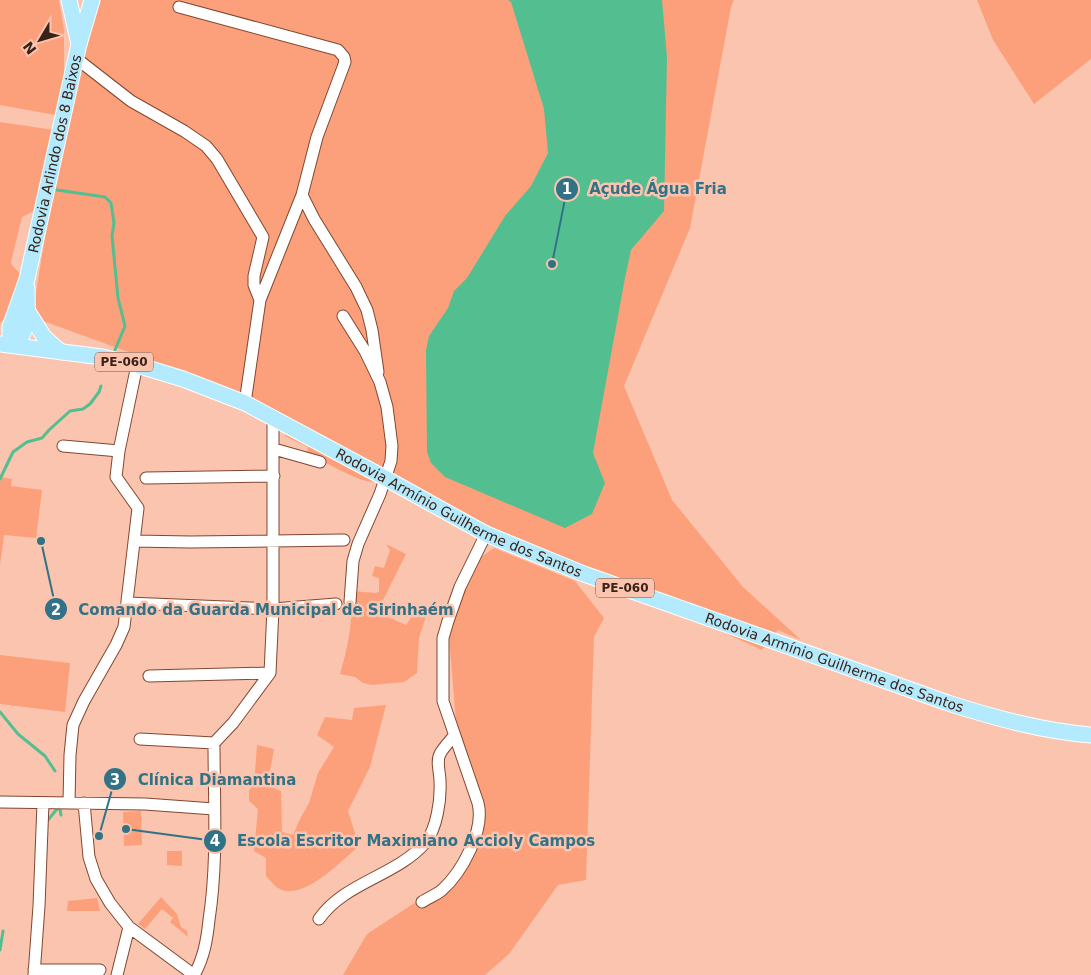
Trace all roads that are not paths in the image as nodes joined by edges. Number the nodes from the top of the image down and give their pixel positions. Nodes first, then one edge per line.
1 (68, 0) edge
2 (92, 0) edge
3 (179, 7) dead end
4 (78, 52) junction
5 (302, 195) junction
6 (260, 300) junction
7 (21, 311) junction
8 (342, 316) dead end
9 (0, 326) edge
10 (0, 344) edge
11 (16, 345) junction
12 (63, 353) junction
13 (138, 365) junction
14 (380, 382) junction
15 (245, 403) junction
16 (273, 418) junction
17 (63, 446) dead end
18 (274, 449) junction
19 (119, 451) junction
20 (320, 462) dead end
21 (274, 476) junction
22 (146, 478) dead end
23 (385, 478) junction
24 (486, 534) junction
25 (344, 540) dead end
26 (134, 541) junction
27 (274, 542) junction
28 (350, 602) dead end
29 (128, 604) junction
30 (336, 604) dead end
31 (273, 609) junction
32 (270, 673) junction
33 (149, 676) dead end
34 (1091, 735) edge
35 (454, 736) junction
36 (140, 739) dead end
37 (214, 743) junction
38 (0, 802) edge
39 (57, 803) junction
40 (84, 803) junction
41 (214, 809) junction
42 (422, 902) dead end
43 (320, 919) dead end
44 (129, 927) junction
45 (100, 970) dead end
46 (34, 972) edge
47 (117, 975) edge
48 (194, 975) edge

1 - 4 main road, Rodovia Arlindo dos 8 Baixos
2 - 4 main road
3 - 5 street
4 - 6 street
4 - 7 main road, Rodovia Arlindo dos 8 Baixos
5 - 6 street
5 - 14 street
6 - 15 street
7 - 9 main road
7 - 11 main road, Rodovia Arlindo dos 8 Baixos
7 - 12 main road
8 - 14 street
10 - 11 main road, Rodovia Armínio Guilherme dos Santos / PE-060
11 - 12 main road, Rodovia Armínio Guilherme dos Santos / PE-060
12 - 13 main road, Rodovia Armínio Guilherme dos Santos / PE-060
13 - 15 main road, Rodovia Armínio Guilherme dos Santos / PE-060
13 - 19 street
14 - 23 street
15 - 16 main road, Rodovia Armínio Guilherme dos Santos / PE-060
16 - 18 street
16 - 23 main road, Rodovia Armínio Guilherme dos Santos / PE-060
17 - 19 street
18 - 20 street
18 - 21 street
19 - 26 street
21 - 22 street
21 - 27 street
23 - 24 main road, Rodovia Armínio Guilherme dos Santos / PE-060
23 - 28 street
24 - 34 main road, Rodovia Armínio Guilherme dos Santos / PE-060
24 - 35 street
25 - 27 street
26 - 27 street
26 - 29 street
27 - 31 street
29 - 31 street
29 - 39 street
30 - 31 street
31 - 32 street
32 - 33 street
32 - 37 street
35 - 42 street
35 - 43 street
36 - 37 street
37 - 41 street
38 - 39 street
39 - 40 street
39 - 46 street
40 - 41 street
40 - 44 street
41 - 48 street
44 - 47 street
44 - 48 street
45 - 46 street

